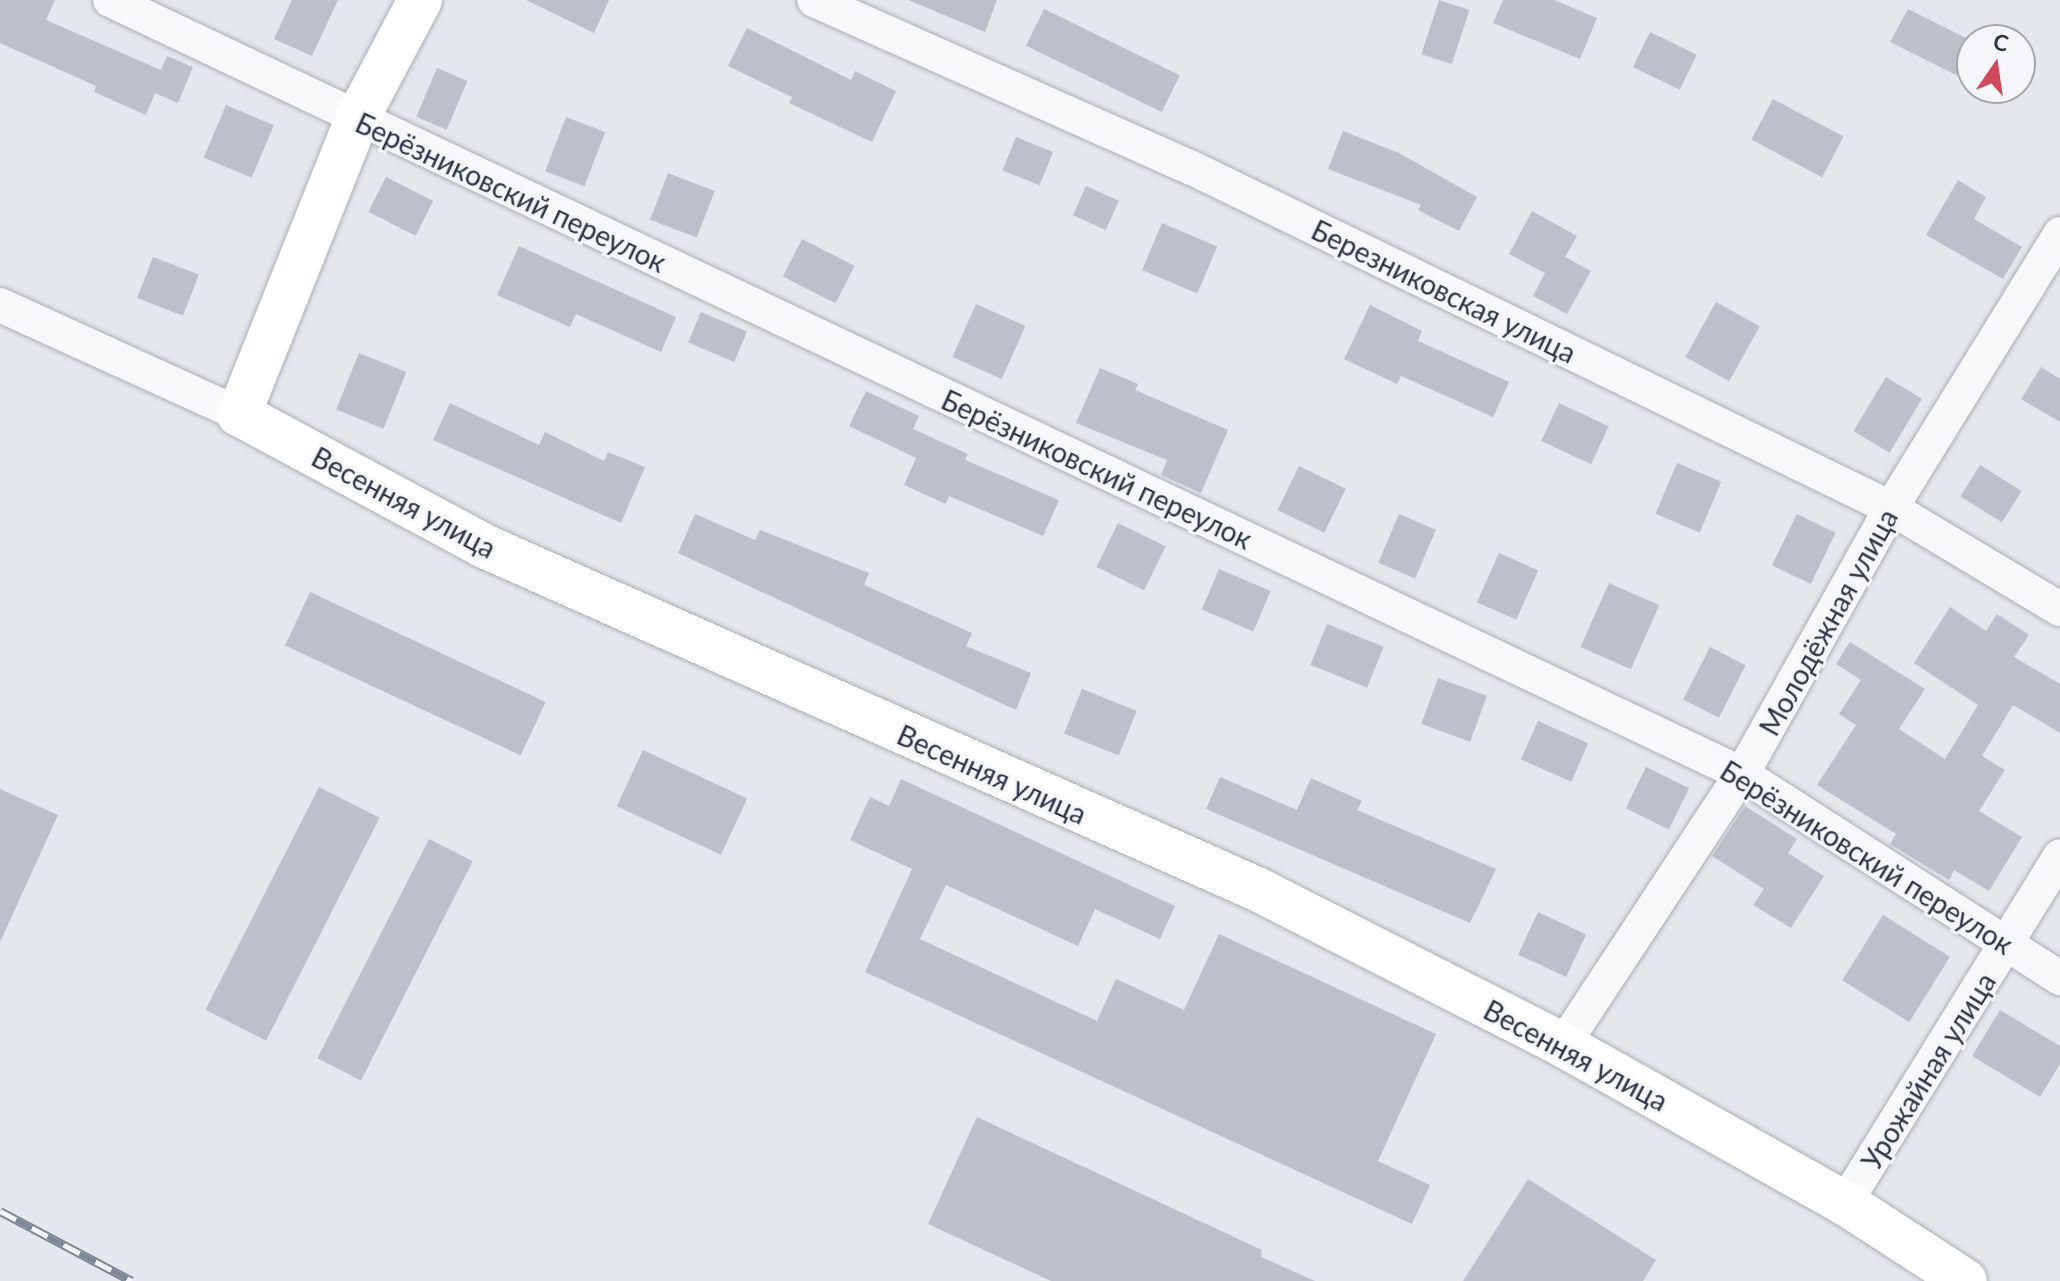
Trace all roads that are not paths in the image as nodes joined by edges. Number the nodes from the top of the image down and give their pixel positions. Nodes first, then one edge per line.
1 (110, 0) edge
2 (420, 0) edge
3 (814, 0) edge
4 (357, 119) junction
5 (2060, 234) edge
6 (0, 305) edge
7 (239, 414) junction
8 (1891, 508) junction
9 (2060, 609) edge
10 (1742, 774) junction
11 (2060, 856) edge
12 (2006, 946) junction
13 (2060, 978) edge
14 (1563, 1045) junction
15 (1845, 1203) junction
16 (1965, 1281) edge

1 - 4 street, Берёзниковский переулок
2 - 4 street
3 - 8 street, Березниковская улица
4 - 7 street
4 - 10 street, Берёзниковский переулок
5 - 8 street, Молодёжная улица
6 - 7 street, Весенняя улица
7 - 14 street, Весенняя улица
8 - 9 street, Березниковская улица
8 - 10 street, Молодёжная улица
10 - 12 street, Берёзниковский переулок
10 - 14 street, Молодёжная улица
11 - 12 street, Урожайная улица
12 - 13 street, Берёзниковский переулок
12 - 15 street, Урожайная улица
14 - 15 street, Весенняя улица
15 - 16 street, Весенняя улица

